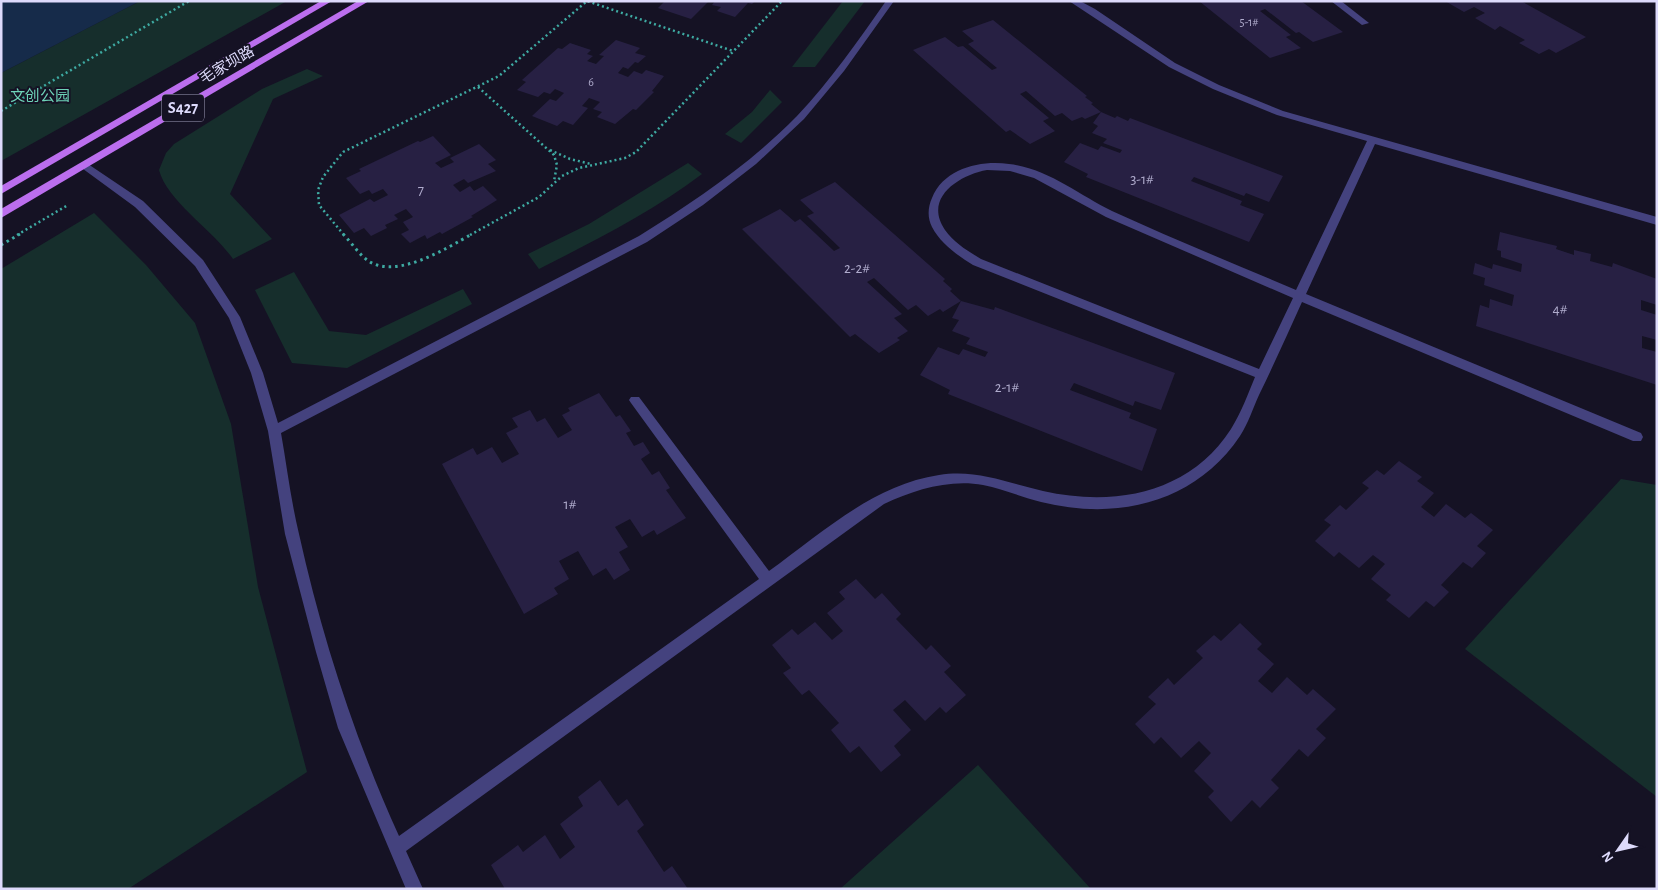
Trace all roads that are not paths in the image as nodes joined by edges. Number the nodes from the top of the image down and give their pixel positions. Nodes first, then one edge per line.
1 (328, 1) edge
2 (365, 1) edge
3 (890, 1) edge
4 (1073, 1) edge
5 (1335, 1) edge
6 (1365, 23) dead end
7 (1372, 140) junction
8 (84, 166) junction
9 (1, 191) edge
10 (1, 214) edge
11 (1657, 220) edge
12 (1299, 296) junction
13 (1262, 375) junction
14 (635, 400) dead end
15 (274, 431) junction
16 (1637, 437) dead end
17 (768, 580) junction
18 (396, 848) junction
19 (415, 889) edge

1 - 9 main road, 毛家坝路 / S427
2 - 8 main road, 毛家坝路 / S427
3 - 15 street
4 - 7 street
5 - 6 street
7 - 11 street
7 - 12 street
8 - 10 main road, 毛家坝路 / S427
8 - 15 street
12 - 13 street
12 - 13 street
12 - 16 street
13 - 17 street
14 - 17 street
15 - 18 street
17 - 18 street
18 - 19 street

